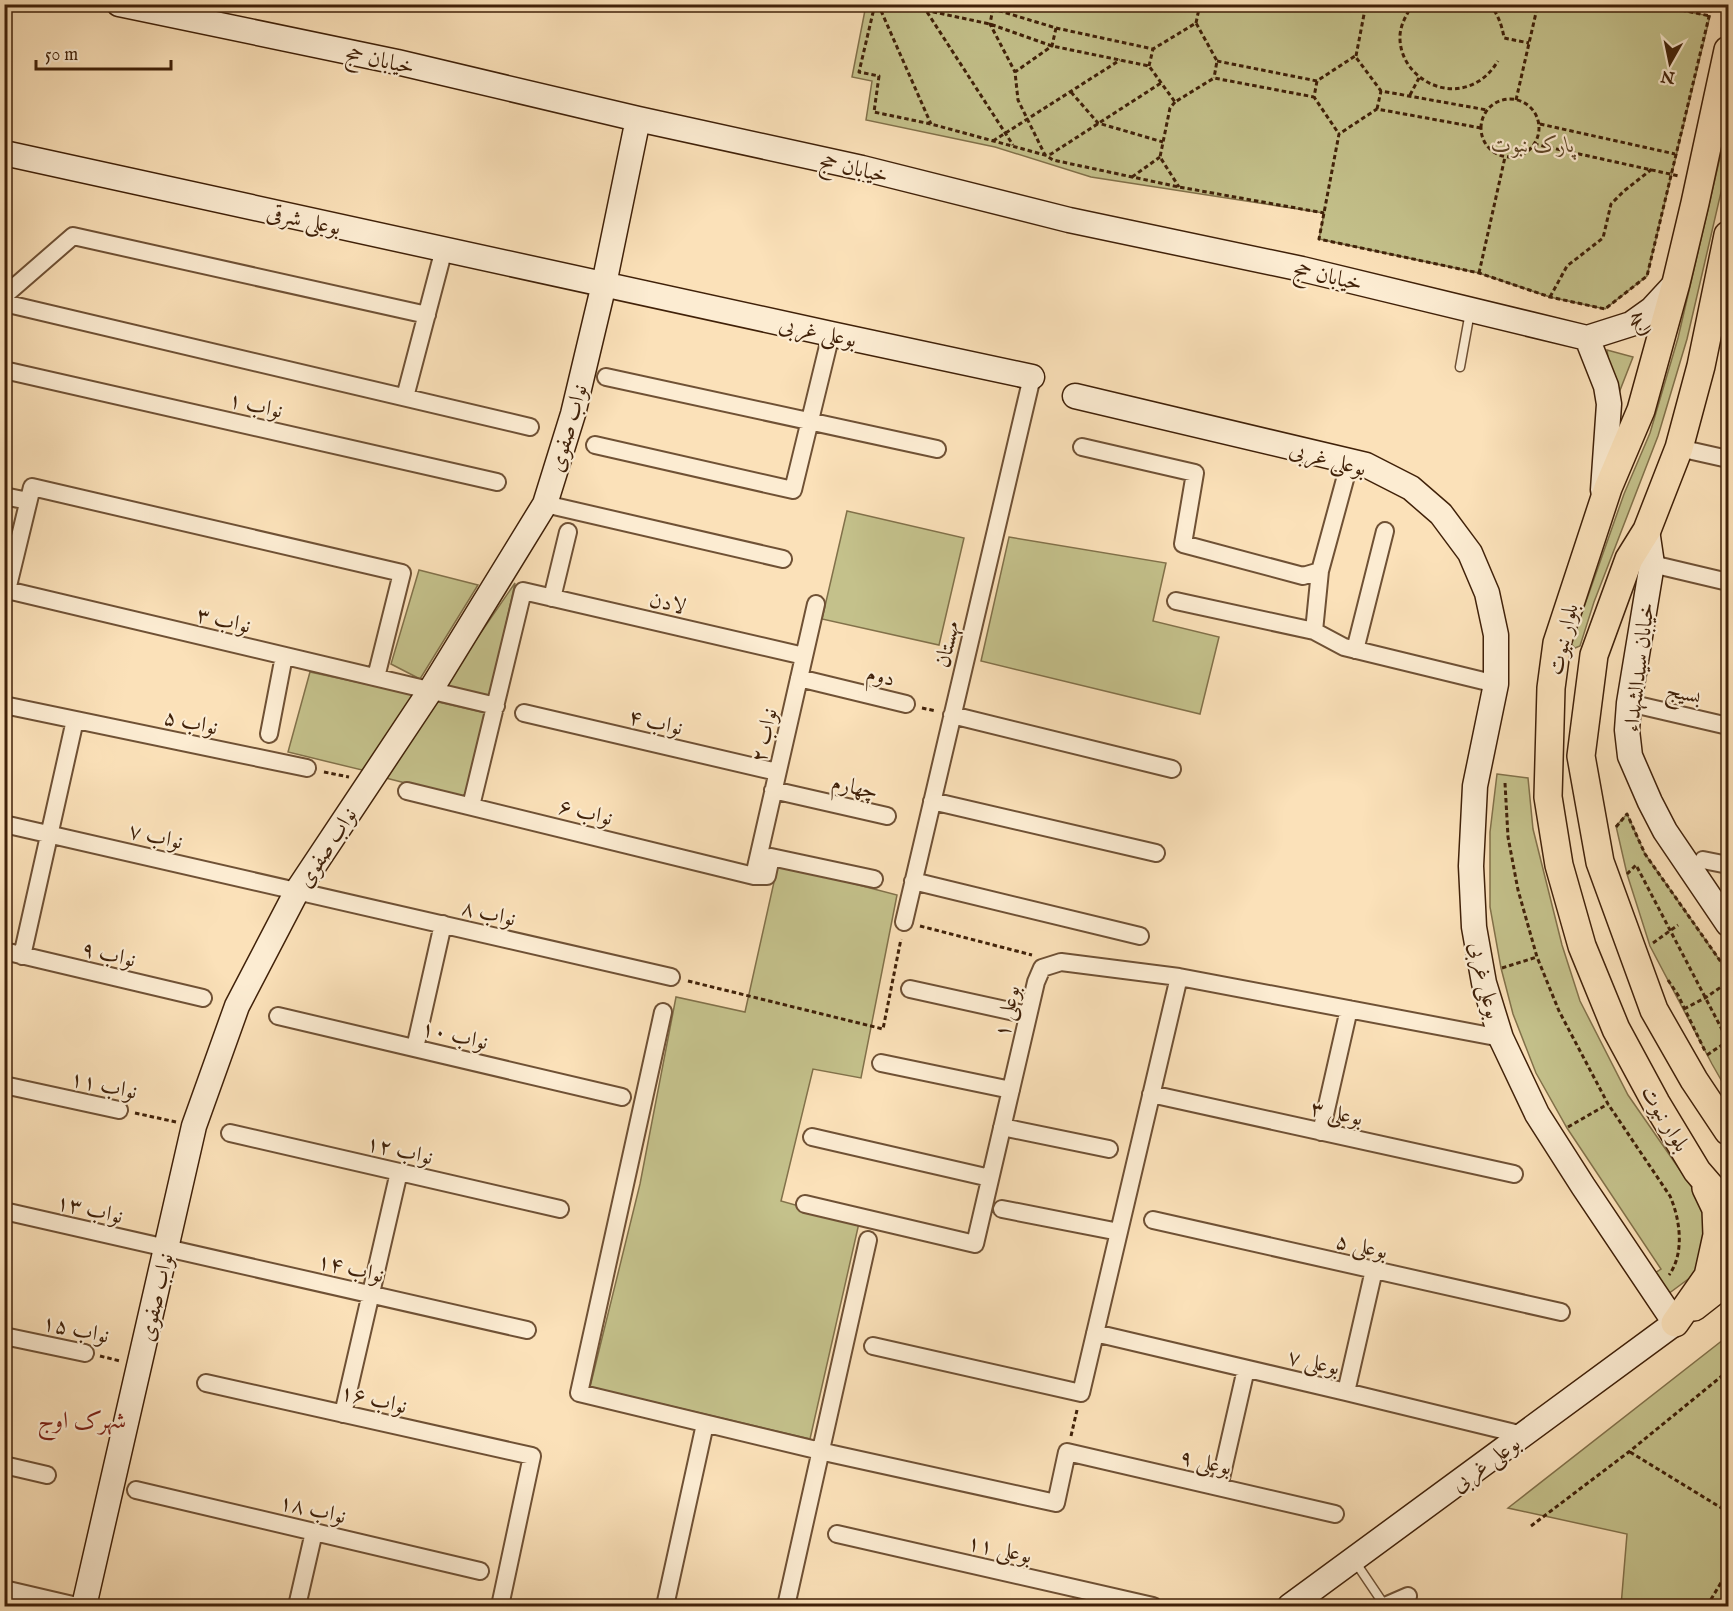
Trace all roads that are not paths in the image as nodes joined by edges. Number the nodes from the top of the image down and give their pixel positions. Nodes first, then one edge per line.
1 (119, 4) edge
2 (1728, 50) edge
3 (638, 119) junction
4 (4, 153) edge
5 (1728, 235) edge
6 (444, 249) junction
7 (1676, 283) junction
8 (604, 284) junction
9 (4, 296) edge
10 (4, 303) edge
11 (1471, 309) junction
12 (426, 315) junction
13 (831, 334) junction
14 (1587, 338) junction
15 (1460, 367) dead end
16 (4, 370) edge
17 (606, 377) dead end
18 (1032, 377) joint
19 (1075, 396) dead end
20 (405, 397) junction
21 (810, 421) junction
22 (530, 427) dead end
23 (595, 445) dead end
24 (1082, 447) dead end
25 (1679, 448) junction
26 (937, 449) dead end
27 (1728, 459) edge
28 (1350, 461) junction
29 (497, 482) dead end
30 (30, 494) junction
31 (4, 496) edge
32 (545, 504) junction
33 (1601, 508) junction
34 (1647, 530) junction
35 (1385, 531) dead end
36 (568, 532) dead end
37 (783, 558) dead end
38 (1652, 564) junction
39 (1320, 571) junction
40 (1728, 582) edge
41 (552, 598) junction
42 (1176, 601) dead end
43 (816, 604) dead end
44 (1314, 631) junction
45 (1557, 643) junction
46 (1355, 650) junction
47 (1594, 655) junction
48 (284, 656) junction
49 (804, 656) junction
50 (376, 677) junction
51 (799, 678) junction
52 (1496, 684) junction
53 (1551, 688) junction
54 (430, 691) junction
55 (1589, 693) junction
56 (1629, 703) junction
57 (906, 704) road end
58 (4, 705) edge
59 (495, 706) junction
60 (524, 713) dead end
61 (952, 715) junction
62 (75, 720) junction
63 (1728, 726) edge
64 (269, 734) dead end
65 (307, 768) road end
66 (1172, 769) dead end
67 (777, 772) junction
68 (773, 790) junction
69 (407, 791) dead end
70 (932, 801) junction
71 (471, 806) junction
72 (887, 816) dead end
73 (4, 824) edge
74 (50, 834) junction
75 (1156, 853) dead end
76 (1704, 860) dead end
77 (1728, 865) edge
78 (754, 876) junction
79 (874, 879) dead end
80 (913, 881) junction
81 (297, 891) junction
82 (904, 922) road end
83 (443, 924) junction
84 (1728, 924) edge
85 (1140, 936) dead end
86 (4, 951) edge
87 (22, 956) junction
88 (671, 976) road end
89 (1179, 977) junction
90 (910, 989) dead end
91 (203, 998) dead end
92 (1349, 1009) junction
93 (663, 1012) dead end
94 (1028, 1015) junction
95 (278, 1016) dead end
96 (1501, 1038) junction
97 (415, 1048) junction
98 (881, 1063) dead end
99 (4, 1085) edge
100 (1011, 1090) junction
101 (1151, 1094) junction
102 (622, 1097) dead end
103 (119, 1110) road end
104 (1002, 1127) junction
105 (1728, 1131) edge
106 (1321, 1132) junction
107 (230, 1133) dead end
108 (812, 1137) dead end
109 (1109, 1149) dead end
110 (1697, 1171) junction
111 (399, 1172) junction
112 (1514, 1174) dead end
113 (990, 1178) junction
114 (805, 1204) dead end
115 (1728, 1207) edge
116 (560, 1209) dead end
117 (1002, 1209) dead end
118 (4, 1212) edge
119 (1153, 1220) dead end
120 (1119, 1232) junction
121 (868, 1240) dead end
122 (166, 1248) junction
123 (1374, 1270) junction
124 (1728, 1283) edge
125 (371, 1295) junction
126 (1561, 1312) dead end
127 (1675, 1323) junction
128 (526, 1330) dead end
129 (1095, 1334) junction
130 (4, 1336) edge
131 (873, 1346) dead end
132 (85, 1353) road end
133 (1246, 1368) junction
134 (206, 1383) dead end
135 (1346, 1392) junction
136 (343, 1414) junction
137 (705, 1424) junction
138 (1523, 1435) junction
139 (821, 1451) junction
140 (4, 1465) edge
141 (47, 1475) dead end
142 (1219, 1487) junction
143 (136, 1490) dead end
144 (1335, 1514) dead end
145 (314, 1532) junction
146 (837, 1534) dead end
147 (1354, 1559) junction
148 (480, 1571) dead end
149 (4, 1589) edge
150 (1408, 1596) dead end
151 (77, 1606) edge
152 (84, 1606) edge
153 (297, 1606) edge
154 (500, 1606) edge
155 (665, 1606) edge
156 (786, 1606) edge
157 (1153, 1606) edge
158 (1290, 1606) edge
159 (1385, 1606) edge

1 - 3 street, خیابان حج
2 - 7 main road, بلوار نبوت
3 - 8 street, نواب صفوی
3 - 11 street, خیابان حج
4 - 6 street, بوعلی شرقی
5 - 25 main road, بلوار نبوت
6 - 8 street, بوعلی شرقی
6 - 12 street
7 - 14 street, حج
7 - 33 main road, بلوار نبوت
8 - 13 street, بوعلی غربی
8 - 32 street, نواب صفوی
9 - 12 street
10 - 20 street
11 - 14 street, خیابان حج
11 - 15 lane
12 - 20 street
13 - 18 street, بوعلی غربی
13 - 21 street
14 - 33 street
16 - 29 street, نواب ۱
17 - 21 street
18 - 61 street, مهستان
19 - 28 street, بوعلی غربی
20 - 22 street
21 - 23 street
21 - 26 street
24 - 39 street
25 - 27 street
25 - 34 main road, بلوار نبوت
28 - 39 street
28 - 52 street, بوعلی غربی
30 - 31 street
30 - 48 street, نواب ۳
30 - 50 street
32 - 37 street
32 - 54 street, نواب صفوی
33 - 45 main road, بلوار نبوت
34 - 38 street, خیابان سیدالشهداء
34 - 47 main road, بلوار نبوت
35 - 46 street
36 - 41 street
38 - 40 street
38 - 56 street, خیابان سیدالشهداء
39 - 44 street
41 - 49 street, لادن
41 - 59 street, لادن
42 - 44 street
43 - 49 street, نواب ۲
44 - 46 street
45 - 47 main road
45 - 53 main road, بلوار نبوت
46 - 52 street
47 - 55 main road, بلوار نبوت
48 - 50 street, نواب ۳
48 - 64 street
49 - 51 street, نواب ۲
50 - 54 street, نواب ۳
51 - 57 street, دوم
51 - 67 street, نواب ۲
52 - 96 street, بوعلی غربی
53 - 55 main road
53 - 110 main road, بلوار نبوت
54 - 59 street
54 - 81 street, نواب صفوی
55 - 105 main road, بلوار نبوت
56 - 63 street, بسیج
56 - 84 street, خیابان سیدالشهداء
58 - 62 street, نواب ۵
59 - 71 street
60 - 67 street, نواب ۴
61 - 66 street
61 - 70 street, مهستان
62 - 65 street, نواب ۵
62 - 74 street
67 - 68 street, نواب ۲
68 - 72 street, چهارم
68 - 78 street, نواب ۲
69 - 71 street, نواب ۶
70 - 75 street
70 - 80 street, مهستان
71 - 78 street, نواب ۶
73 - 74 street, نواب ۷
74 - 81 street, نواب ۷
74 - 87 street
76 - 77 street
78 - 79 street
80 - 82 street, مهستان
80 - 85 street
81 - 83 street, نواب ۸
81 - 122 street, نواب صفوی
83 - 88 street, نواب ۸
83 - 97 street
86 - 87 street, نواب ۹
87 - 91 street, نواب ۹
89 - 92 street
89 - 94 street, بوعلی ۱
89 - 101 street
90 - 94 street
92 - 96 street
92 - 106 street
93 - 137 street
94 - 100 street, بوعلی ۱
95 - 97 street, نواب ۱۰
96 - 127 street, بوعلی غربی
97 - 102 street, نواب ۱۰
98 - 100 street
99 - 103 street, نواب ۱۱
100 - 104 street, بوعلی ۱
101 - 106 street, بوعلی ۳
101 - 120 street
104 - 109 street
104 - 113 street, بوعلی ۱
106 - 112 street, بوعلی ۳
107 - 111 street, نواب ۱۲
108 - 113 street
110 - 115 main road, بلوار نبوت
110 - 127 main road
111 - 116 street, نواب ۱۲
111 - 125 street
113 - 114 street, بوعلی ۱
117 - 120 street
118 - 122 street, نواب ۱۳
119 - 123 street, بوعلی ۵
120 - 129 street
121 - 139 street
122 - 125 street, نواب ۱۴
122 - 152 street, نواب صفوی
123 - 126 street, بوعلی ۵
123 - 135 street
124 - 127 main road
125 - 128 street, نواب ۱۴
125 - 136 street
127 - 138 street, بوعلی غربی
129 - 131 street
129 - 133 street, بوعلی ۷
130 - 132 street, نواب ۱۵
133 - 135 street, بوعلی ۷
133 - 142 street
134 - 136 street, نواب ۱۶
135 - 138 street, بوعلی ۷
136 - 154 street, نواب ۱۶
137 - 139 street
137 - 155 street
138 - 147 street, بوعلی غربی
139 - 142 street, بوعلی ۹
139 - 156 street
140 - 141 street
142 - 144 street, بوعلی ۹
143 - 145 street, نواب ۱۸
145 - 148 street, نواب ۱۸
145 - 153 street
146 - 157 street, بوعلی ۱۱
147 - 158 street, بوعلی غربی
147 - 159 lane
149 - 151 street
150 - 159 street

